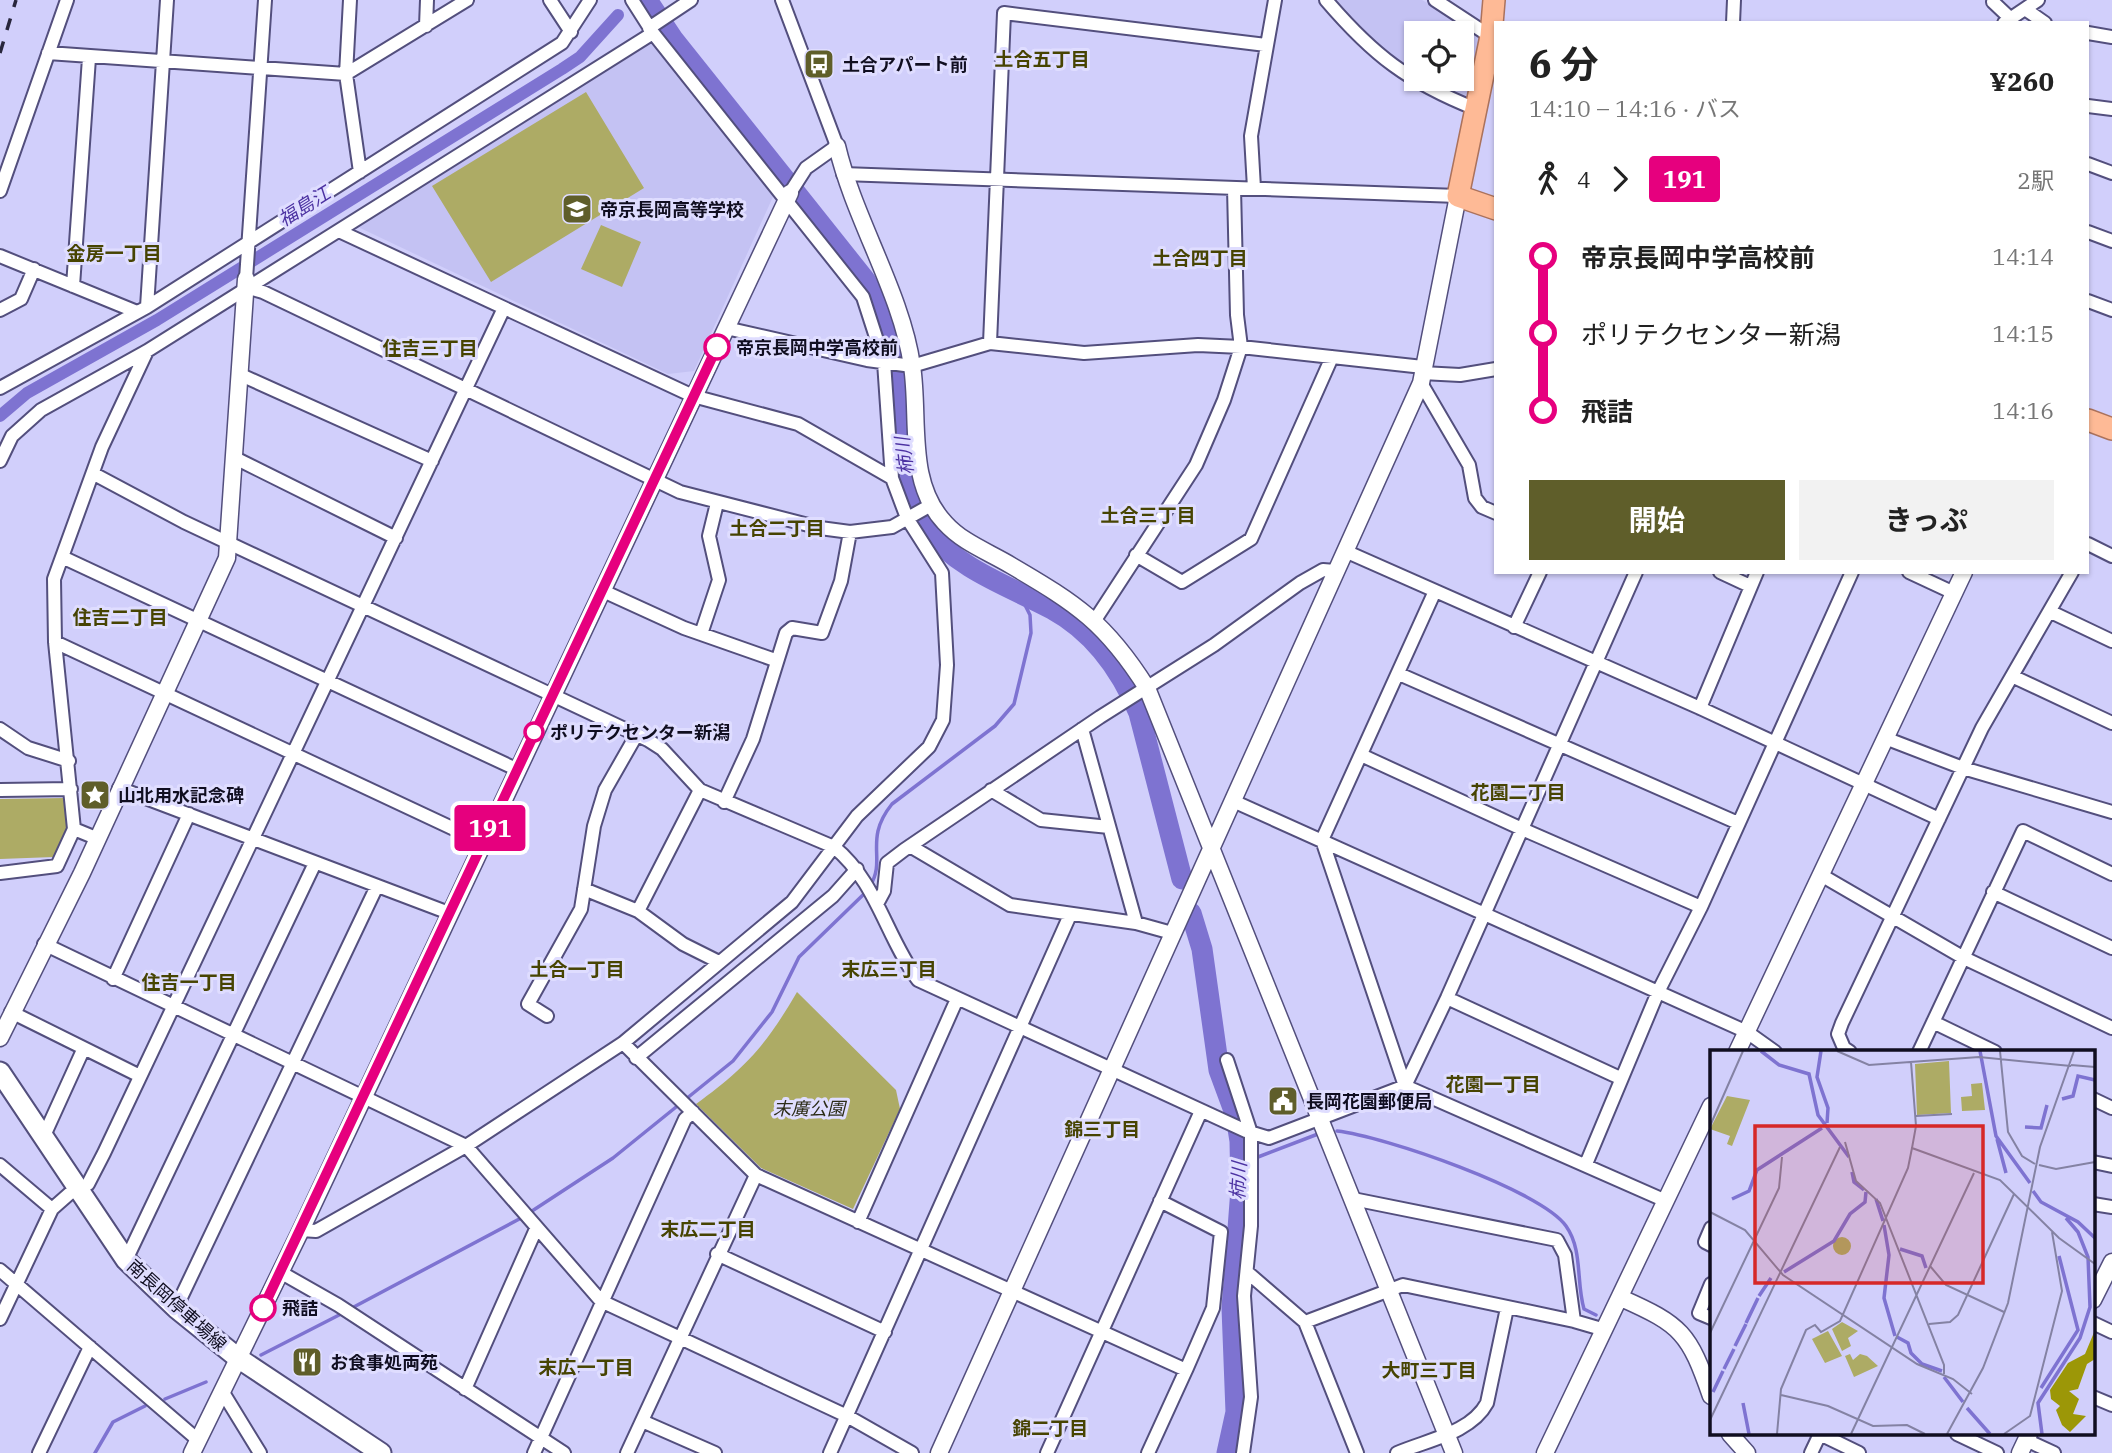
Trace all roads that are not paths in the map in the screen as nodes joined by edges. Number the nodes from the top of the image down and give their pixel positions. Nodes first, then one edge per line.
1 (67, 0) edge
2 (167, 0) edge
3 (265, 0) edge
4 (350, 0) edge
5 (427, 0) edge
6 (467, 0) edge
7 (550, 0) edge
8 (590, 0) edge
9 (632, 0) edge
10 (691, 0) edge
11 (782, 0) edge
12 (1275, 0) edge
13 (1326, 0) edge
14 (1435, 0) edge
15 (1494, 0) edge
16 (1734, 0) edge
17 (2038, 0) edge
18 (1993, 2) dead end
19 (2025, 9) junction
20 (1732, 21) edge
21 (2008, 21) edge
22 (2042, 21) edge
23 (426, 26) junction
24 (651, 29) junction
25 (571, 32) junction
26 (2089, 33) edge
27 (2112, 37) edge
28 (1493, 38) edge
29 (1266, 45) junction
30 (48, 53) junction
31 (89, 58) junction
32 (163, 61) junction
33 (260, 69) junction
34 (345, 74) junction
35 (2089, 106) edge
36 (1476, 109) junction
37 (2112, 110) edge
38 (837, 146) junction
39 (2089, 164) edge
40 (360, 172) junction
41 (2112, 173) edge
42 (843, 174) junction
43 (997, 177) junction
44 (1234, 188) junction
45 (1254, 188) junction
46 (0, 191) edge
47 (1458, 196) junction
48 (788, 197) junction
49 (1494, 208) edge
50 (339, 231) junction
51 (2089, 232) edge
52 (2112, 241) edge
53 (249, 245) junction
54 (0, 256) edge
55 (34, 269) junction
56 (246, 283) junction
57 (74, 286) junction
58 (2089, 300) edge
59 (504, 308) junction
60 (142, 309) junction
61 (0, 310) edge
62 (2112, 310) edge
63 (726, 328) junction
64 (990, 343) junction
65 (1241, 347) junction
66 (147, 351) junction
67 (1332, 356) junction
68 (884, 362) junction
69 (912, 366) junction
70 (1494, 369) edge
71 (1422, 374) junction
72 (241, 375) junction
73 (0, 388) edge
74 (465, 391) junction
75 (693, 396) junction
76 (2089, 420) edge
77 (2112, 429) edge
78 (235, 458) junction
79 (0, 461) edge
80 (432, 461) junction
81 (94, 474) junction
82 (892, 478) junction
83 (654, 481) junction
84 (717, 503) junction
85 (928, 506) junction
86 (1494, 512) edge
87 (908, 517) junction
88 (850, 532) junction
89 (396, 538) junction
90 (230, 542) junction
91 (2089, 544) edge
92 (1345, 551) junction
93 (1136, 555) junction
94 (2112, 556) edge
95 (62, 557) junction
96 (1335, 571) junction
97 (1538, 574) edge
98 (1635, 574) edge
99 (1724, 574) edge
100 (1756, 574) edge
101 (1851, 574) edge
102 (1913, 574) edge
103 (1963, 574) edge
104 (2070, 574) edge
105 (1751, 586) junction
106 (603, 590) junction
107 (1435, 591) junction
108 (1954, 593) junction
109 (365, 606) junction
110 (2052, 612) junction
111 (200, 620) junction
112 (1095, 620) junction
113 (1514, 627) junction
114 (701, 634) junction
115 (2112, 641) edge
116 (55, 642) junction
117 (775, 660) junction
118 (1596, 663) junction
119 (1399, 674) junction
120 (2014, 677) junction
121 (328, 683) junction
122 (165, 692) junction
123 (553, 694) junction
124 (1137, 694) junction
125 (1700, 708) junction
126 (2112, 723) edge
127 (0, 729) edge
128 (1082, 729) junction
129 (637, 734) junction
130 (1885, 738) junction
131 (1776, 745) junction
132 (1558, 746) junction
133 (295, 752) junction
134 (1361, 755) junction
135 (69, 761) junction
136 (1963, 768) junction
137 (516, 769) junction
138 (1863, 785) junction
139 (119, 788) junction
140 (71, 789) junction
141 (0, 790) edge
142 (700, 790) junction
143 (991, 790) junction
144 (1233, 801) junction
145 (724, 802) junction
146 (2112, 812) edge
147 (189, 814) junction
148 (1939, 819) junction
149 (1738, 823) junction
150 (1108, 828) junction
151 (1522, 829) junction
152 (74, 830) junction
153 (253, 837) junction
154 (96, 838) junction
155 (1322, 840) junction
156 (484, 843) junction
157 (1212, 845) junction
158 (910, 846) junction
159 (834, 847) junction
160 (61, 861) junction
161 (315, 863) junction
162 (860, 872) junction
163 (0, 873) edge
164 (82, 873) junction
165 (2112, 874) edge
166 (1821, 875) junction
167 (377, 886) junction
168 (584, 889) junction
169 (1993, 892) junction
170 (875, 899) junction
171 (1701, 906) junction
172 (638, 911) junction
173 (1484, 912) junction
174 (449, 913) junction
175 (1070, 915) junction
176 (1894, 917) junction
177 (1136, 923) junction
178 (1172, 933) junction
179 (44, 944) junction
180 (2112, 948) edge
181 (1964, 958) junction
182 (719, 962) junction
183 (113, 979) junction
184 (1658, 992) junction
185 (1447, 998) junction
186 (957, 999) junction
187 (173, 1005) junction
188 (11, 1012) junction
189 (547, 1016) dead end
190 (1933, 1023) junction
191 (1022, 1028) junction
192 (2112, 1028) edge
193 (1747, 1032) junction
194 (234, 1035) junction
195 (0, 1038) edge
196 (623, 1043) junction
197 (83, 1050) junction
198 (1738, 1050) edge
199 (1772, 1050) edge
200 (1847, 1050) edge
201 (1920, 1050) edge
202 (1992, 1050) edge
203 (636, 1058) junction
204 (1227, 1059) dead end
205 (292, 1063) junction
206 (1110, 1071) junction
207 (0, 1072) edge
208 (140, 1076) junction
209 (1620, 1078) junction
210 (1405, 1086) junction
211 (363, 1097) junction
212 (2094, 1099) edge
213 (1710, 1108) edge
214 (2112, 1108) edge
215 (691, 1110) junction
216 (1201, 1111) junction
217 (1321, 1119) junction
218 (1249, 1132) junction
219 (43, 1138) junction
220 (466, 1146) junction
221 (2094, 1162) edge
222 (1586, 1164) junction
223 (0, 1165) edge
224 (2112, 1166) edge
225 (756, 1175) junction
226 (78, 1190) junction
227 (1353, 1199) junction
228 (1160, 1201) junction
229 (1666, 1201) junction
230 (2094, 1204) edge
231 (2112, 1207) edge
232 (52, 1209) junction
233 (858, 1222) junction
234 (533, 1226) junction
235 (301, 1230) junction
236 (1710, 1230) edge
237 (1710, 1244) edge
238 (921, 1251) junction
239 (717, 1254) junction
240 (126, 1260) junction
241 (2112, 1262) edge
242 (0, 1270) edge
243 (280, 1272) junction
244 (1247, 1272) junction
245 (16, 1284) junction
246 (1710, 1286) edge
247 (2095, 1289) edge
248 (1389, 1290) junction
249 (1011, 1292) junction
250 (1621, 1298) junction
251 (601, 1301) junction
252 (176, 1308) junction
253 (1507, 1308) junction
254 (0, 1318) edge
255 (1710, 1318) edge
256 (1574, 1321) junction
257 (1305, 1322) junction
258 (2094, 1323) edge
259 (1102, 1330) junction
260 (1605, 1330) junction
261 (885, 1332) junction
262 (2112, 1332) edge
263 (679, 1339) junction
264 (90, 1347) junction
265 (238, 1358) junction
266 (1186, 1370) junction
267 (465, 1390) junction
268 (222, 1391) junction
269 (1710, 1393) edge
270 (2094, 1397) edge
271 (2112, 1405) edge
272 (846, 1416) junction
273 (642, 1421) junction
274 (1446, 1433) junction
275 (1732, 1436) edge
276 (1819, 1436) edge
277 (1824, 1436) edge
278 (1961, 1436) edge
279 (541, 1438) junction
280 (2025, 1442) edge
281 (195, 1447) edge
282 (39, 1453) edge
283 (260, 1453) edge
284 (382, 1453) edge
285 (534, 1453) edge
286 (564, 1453) edge
287 (627, 1453) edge
288 (715, 1453) edge
289 (830, 1453) edge
290 (912, 1453) edge
291 (939, 1453) edge
292 (1047, 1453) edge
293 (1148, 1453) edge
294 (1243, 1453) edge
295 (1357, 1453) edge
296 (1397, 1453) edge
297 (1454, 1453) edge
298 (1545, 1453) edge
299 (1747, 1453) edge
300 (1811, 1453) edge
301 (1859, 1453) edge
302 (1997, 1453) edge
303 (2054, 1453) edge

1 - 30 street
2 - 32 street
3 - 33 street
4 - 34 street
5 - 23 street
6 - 23 street
7 - 25 street
8 - 25 street
9 - 24 street
10 - 24 street
11 - 38 street
12 - 29 street
13 - 36 street
14 - 28 street
15 - 28 highway
16 - 20 street
17 - 19 street
18 - 21 street
19 - 21 street
19 - 22 street
23 - 34 street
24 - 48 street
24 - 50 street
25 - 40 street
26 - 27 street
28 - 36 highway
29 - 43 street
29 - 45 street
30 - 31 street
30 - 46 street
31 - 32 street
31 - 57 street
32 - 33 street
32 - 60 street
33 - 34 street
33 - 53 street
34 - 40 street
35 - 37 street
36 - 47 highway
38 - 42 street
38 - 48 street
39 - 41 street
40 - 53 street
42 - 43 street
42 - 69 street
43 - 44 street
43 - 64 street
44 - 45 street
44 - 65 street
45 - 47 street
47 - 49 highway
47 - 71 street
48 - 63 street
48 - 68 street
50 - 56 street
50 - 59 street
51 - 52 street
53 - 56 street
53 - 60 street
54 - 55 street
55 - 57 street
55 - 61 street
56 - 66 street
56 - 72 street
56 - 74 street
57 - 60 street
58 - 62 street
59 - 74 street
59 - 75 street
60 - 73 street
63 - 68 street
63 - 75 street
64 - 65 street
64 - 69 street
65 - 67 street
65 - 93 street
66 - 79 street
66 - 81 street
67 - 71 street
67 - 93 street
68 - 69 street
68 - 82 street
69 - 85 street
70 - 71 street
71 - 86 street
71 - 92 street
72 - 78 street
72 - 80 street
74 - 80 street
74 - 83 street
75 - 82 street
75 - 83 street
76 - 77 highway
78 - 89 street
78 - 90 street
80 - 89 street
81 - 90 street
81 - 95 street
82 - 87 street
83 - 84 street
83 - 106 street
84 - 88 street
84 - 114 street
85 - 87 street
85 - 112 street
87 - 88 street
87 - 159 street
88 - 117 street
89 - 109 street
90 - 109 street
90 - 111 street
91 - 94 street
92 - 96 street
92 - 107 street
93 - 112 street
95 - 111 street
95 - 116 street
96 - 124 street
96 - 144 street
97 - 113 street
98 - 118 street
99 - 105 street
100 - 105 street
101 - 131 street
102 - 108 street
103 - 108 street
104 - 110 street
105 - 125 street
106 - 114 street
106 - 123 street
107 - 113 street
107 - 119 street
108 - 130 street
109 - 121 street
109 - 123 street
110 - 115 street
110 - 120 street
111 - 121 street
111 - 122 street
112 - 124 street
113 - 118 street
114 - 117 street
116 - 122 street
116 - 135 street
117 - 145 street
118 - 125 street
118 - 132 street
119 - 132 street
119 - 134 street
120 - 126 street
120 - 136 street
121 - 133 street
121 - 137 street
122 - 133 street
122 - 139 street
123 - 129 street
123 - 137 street
124 - 128 street
124 - 157 street
125 - 131 street
127 - 135 street
128 - 143 street
128 - 150 street
129 - 142 street
129 - 168 street
130 - 136 street
130 - 138 street
131 - 138 street
131 - 149 street
132 - 149 street
132 - 151 street
133 - 153 street
133 - 156 street
134 - 151 street
134 - 155 street
135 - 140 street
136 - 146 street
136 - 148 street
137 - 156 street
138 - 148 street
138 - 166 street
139 - 147 street
139 - 154 street
140 - 141 street
140 - 152 street
142 - 145 street
142 - 172 street
143 - 150 street
143 - 158 street
144 - 155 street
144 - 157 street
145 - 159 street
147 - 153 street
147 - 183 street
148 - 176 street
149 - 171 street
150 - 177 street
151 - 171 street
151 - 173 street
152 - 154 street
152 - 160 street
153 - 161 street
153 - 187 street
154 - 164 street
155 - 173 street
155 - 210 street
156 - 174 street
157 - 178 street
157 - 217 street
158 - 170 street
158 - 175 street
159 - 162 street
159 - 182 street
160 - 163 street
160 - 164 street
161 - 167 street
161 - 194 street
162 - 170 street
162 - 203 street
164 - 179 street
165 - 169 street
166 - 176 street
166 - 193 street
167 - 174 street
167 - 205 street
168 - 172 street
168 - 189 street
169 - 180 street
169 - 181 street
170 - 186 street
171 - 184 street
172 - 182 street
173 - 184 street
173 - 185 street
174 - 211 street
175 - 177 street
175 - 191 street
176 - 181 street
176 - 200 street
177 - 178 street
178 - 206 street
179 - 183 street
179 - 188 street
181 - 190 street
181 - 192 street
182 - 196 street
183 - 187 street
184 - 193 street
184 - 209 street
185 - 209 street
185 - 210 street
186 - 191 street
186 - 233 street
187 - 194 street
187 - 208 street
188 - 195 street
188 - 197 street
190 - 201 street
190 - 202 street
191 - 206 street
191 - 238 street
193 - 198 street
193 - 199 street
194 - 205 street
194 - 240 street
196 - 203 street
196 - 220 street
197 - 208 street
197 - 219 street
203 - 215 street
204 - 218 street
205 - 211 street
205 - 252 street
206 - 216 street
206 - 249 street
207 - 219 main road, 南長岡停車場線
208 - 226 street
209 - 222 street
210 - 217 street
210 - 222 street
211 - 220 street
211 - 235 street
212 - 214 street
213 - 229 street
215 - 225 street
215 - 251 street
216 - 218 street
216 - 228 street
217 - 218 street
217 - 227 street
218 - 244 street
219 - 226 main road, 南長岡停車場線
220 - 234 street
220 - 235 street
221 - 224 street
222 - 229 street
223 - 232 street
225 - 233 street
225 - 239 street
226 - 232 street
226 - 240 main road, 南長岡停車場線
227 - 248 street
227 - 256 street
228 - 259 street
228 - 266 street
229 - 250 street
230 - 231 street
232 - 245 street
233 - 238 street
234 - 251 street
234 - 267 street
235 - 243 street
236 - 237 street
238 - 249 street
238 - 261 street
239 - 261 street
239 - 263 street
240 - 252 main road, 南長岡停車場線
241 - 247 street
242 - 245 street
243 - 265 street
243 - 267 street
244 - 257 street
244 - 294 street
245 - 254 street
245 - 264 street
246 - 255 street
248 - 253 street
248 - 257 street
248 - 274 street
249 - 259 street
249 - 291 street
250 - 260 street
250 - 269 street
251 - 263 street
251 - 279 street
252 - 265 main road, 南長岡停車場線
253 - 256 street
253 - 274 street
256 - 260 street
257 - 295 street
258 - 262 street
259 - 266 street
259 - 292 street
260 - 298 street
261 - 272 street
263 - 272 street
263 - 273 street
264 - 281 street
264 - 282 street
265 - 268 street
265 - 284 main road, 南長岡停車場線
266 - 293 street
267 - 279 street
268 - 281 street
268 - 283 street
270 - 271 street
272 - 289 street
272 - 290 street
273 - 287 street
273 - 288 street
274 - 296 street
274 - 297 street
275 - 299 street
276 - 300 street
277 - 301 street
278 - 302 street
279 - 285 street
279 - 286 street
280 - 303 street

